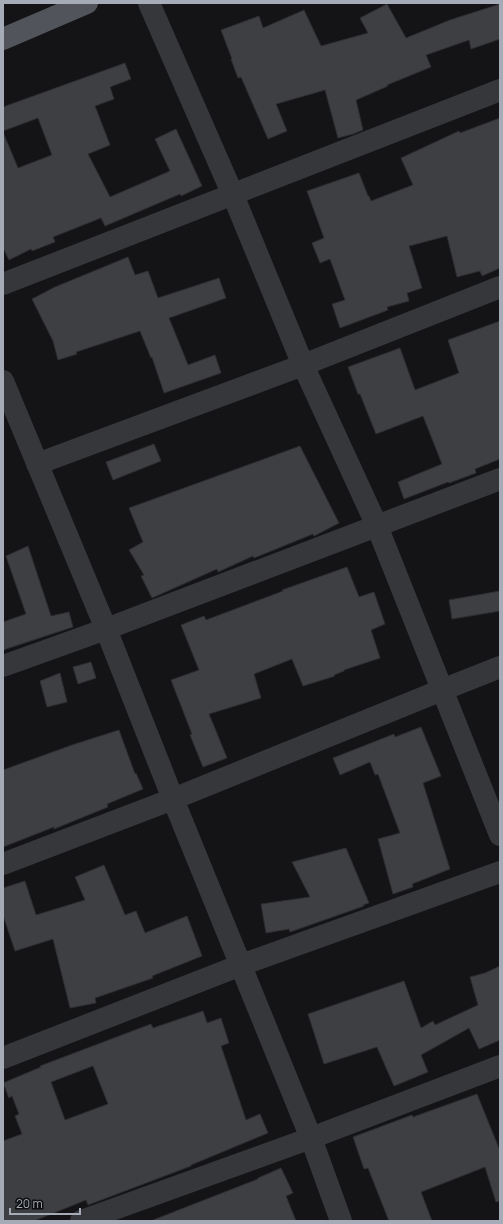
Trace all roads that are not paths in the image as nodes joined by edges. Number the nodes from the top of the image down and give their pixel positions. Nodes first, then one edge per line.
1 (87, 3) edge
2 (149, 3) edge
3 (3, 39) edge
4 (500, 90) edge
5 (232, 195) junction
6 (3, 284) edge
7 (500, 287) edge
8 (303, 365) junction
9 (3, 381) edge
10 (36, 464) junction
11 (500, 479) edge
12 (377, 526) junction
13 (106, 629) junction
14 (3, 666) edge
15 (500, 667) edge
16 (442, 690) junction
17 (173, 799) junction
18 (500, 835) edge
19 (3, 864) edge
20 (500, 872) edge
21 (241, 965) junction
22 (3, 1058) edge
23 (500, 1066) edge
24 (311, 1138) junction
25 (81, 1221) edge
26 (341, 1221) edge

1 - 3 main road
2 - 5 street
4 - 5 street
5 - 6 street
5 - 8 street
7 - 8 street
8 - 10 street
8 - 12 street
9 - 10 street
10 - 13 street
11 - 12 street
12 - 13 street
12 - 16 street
13 - 14 street
13 - 17 street
15 - 16 street
16 - 17 street
16 - 18 street
17 - 19 street
17 - 21 street
20 - 21 street
21 - 22 street
21 - 24 street
23 - 24 street
24 - 25 street
24 - 26 street

